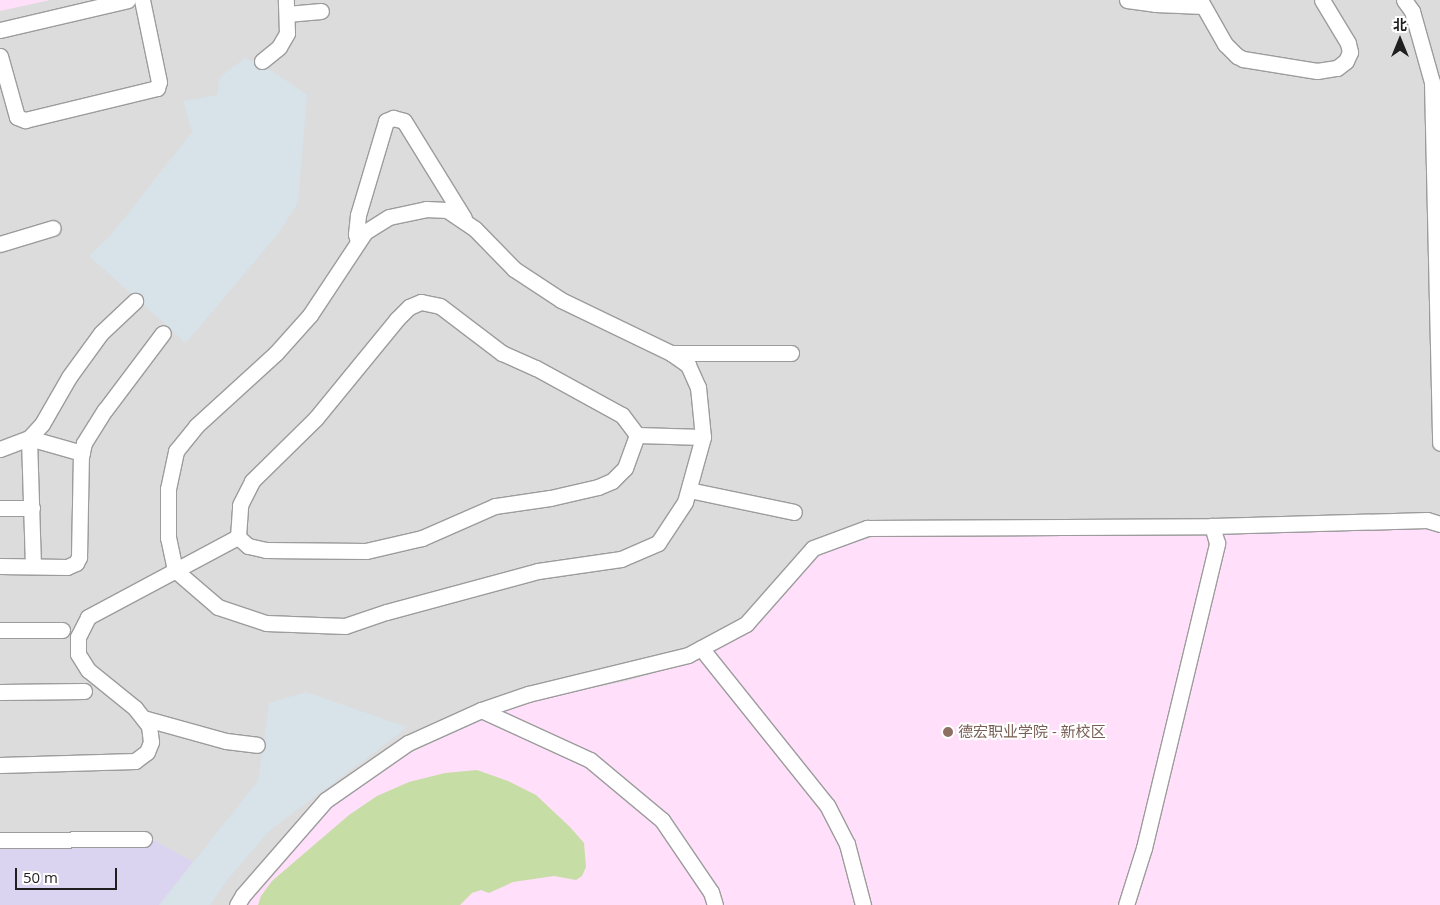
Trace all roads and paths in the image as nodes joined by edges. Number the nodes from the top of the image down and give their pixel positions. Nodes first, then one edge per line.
1 (128, 0) edge
2 (142, 0) edge
3 (1126, 0) edge
4 (1322, 0) edge
5 (1404, 0) edge
6 (1201, 3) edge
7 (286, 7) edge
8 (321, 11) dead end
9 (0, 30) edge
10 (0, 56) edge
11 (262, 61) dead end
12 (468, 224) junction
13 (53, 228) dead end
14 (358, 242) junction
15 (0, 244) edge
16 (135, 301) dead end
17 (163, 333) dead end
18 (671, 353) junction
19 (791, 353) dead end
20 (637, 434) junction
21 (703, 437) junction
22 (29, 438) junction
23 (1440, 443) edge
24 (0, 449) edge
25 (82, 453) junction
26 (689, 490) junction
27 (0, 508) edge
28 (32, 508) junction
29 (794, 512) dead end
30 (1440, 524) edge
31 (1212, 526) junction
32 (238, 537) junction
33 (0, 566) edge
34 (33, 566) junction
35 (175, 570) junction
36 (0, 630) edge
37 (62, 630) dead end
38 (701, 648) junction
39 (84, 691) dead end
40 (0, 692) edge
41 (481, 710) junction
42 (143, 718) junction
43 (257, 745) dead end
44 (0, 765) edge
45 (144, 839) dead end
46 (0, 840) edge
47 (237, 905) edge
48 (715, 905) edge
49 (863, 905) edge
50 (1126, 905) edge

1 - 9 street
2 - 10 street
3 - 6 street
4 - 6 street
5 - 23 street
7 - 8 street
7 - 11 street
12 - 14 street
12 - 14 street
12 - 18 street
13 - 15 street
14 - 35 street
16 - 22 street
17 - 25 street
18 - 19 street
18 - 21 street
20 - 21 street
20 - 32 street
20 - 32 street
21 - 26 street
22 - 24 street
22 - 25 street
22 - 28 street
25 - 34 street
26 - 29 street
26 - 35 street
27 - 28 street
28 - 34 street
30 - 31 street
31 - 38 street
31 - 50 street
32 - 35 street
33 - 34 street
35 - 42 street
36 - 37 street
38 - 41 street
38 - 49 street
39 - 40 street
41 - 47 street
41 - 48 street
42 - 43 street
42 - 44 street
45 - 46 street

